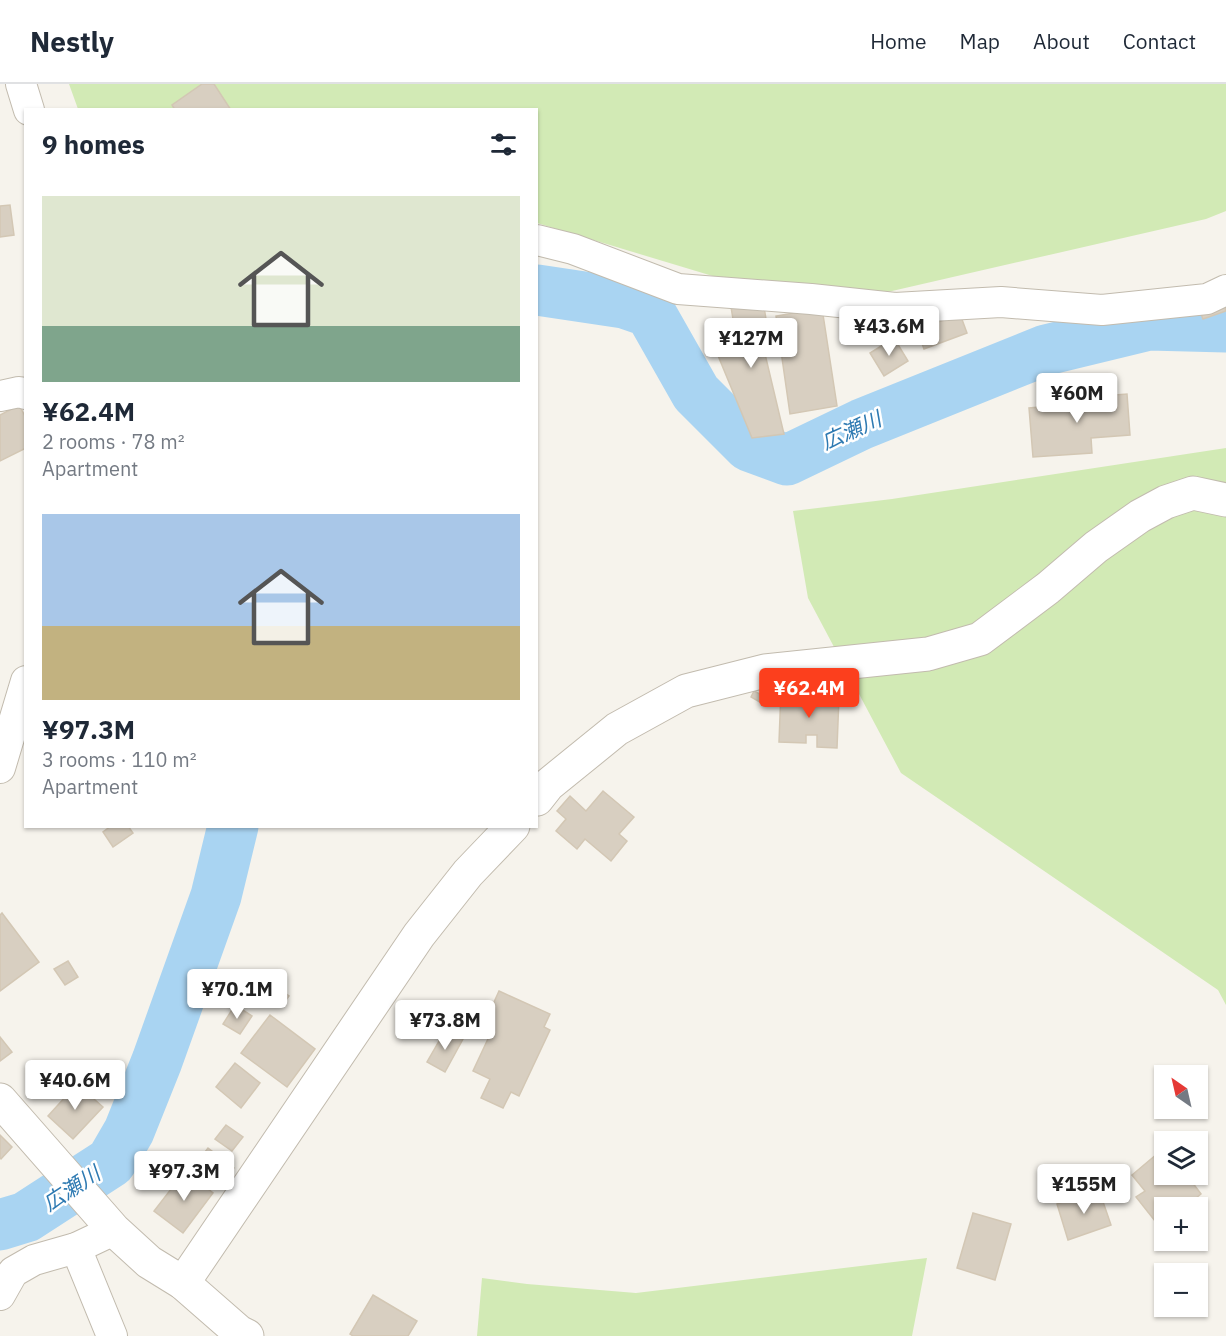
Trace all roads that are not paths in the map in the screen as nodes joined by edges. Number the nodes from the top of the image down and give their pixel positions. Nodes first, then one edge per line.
1 (21, 84) edge
2 (28, 108) edge
3 (538, 240) edge
4 (1226, 290) edge
5 (24, 393) edge
6 (0, 396) edge
7 (1226, 500) edge
8 (24, 688) edge
9 (0, 768) edge
10 (538, 798) edge
11 (511, 828) edge
12 (0, 1100) edge
13 (114, 1230) junction
14 (76, 1248) junction
15 (183, 1283) junction
16 (0, 1295) edge
17 (112, 1336) edge
18 (247, 1336) edge

1 - 2 street
3 - 4 street
5 - 6 street
7 - 10 street
8 - 9 street
11 - 15 street
12 - 13 street
13 - 14 street
13 - 15 street
14 - 16 street
14 - 17 street
15 - 18 street

